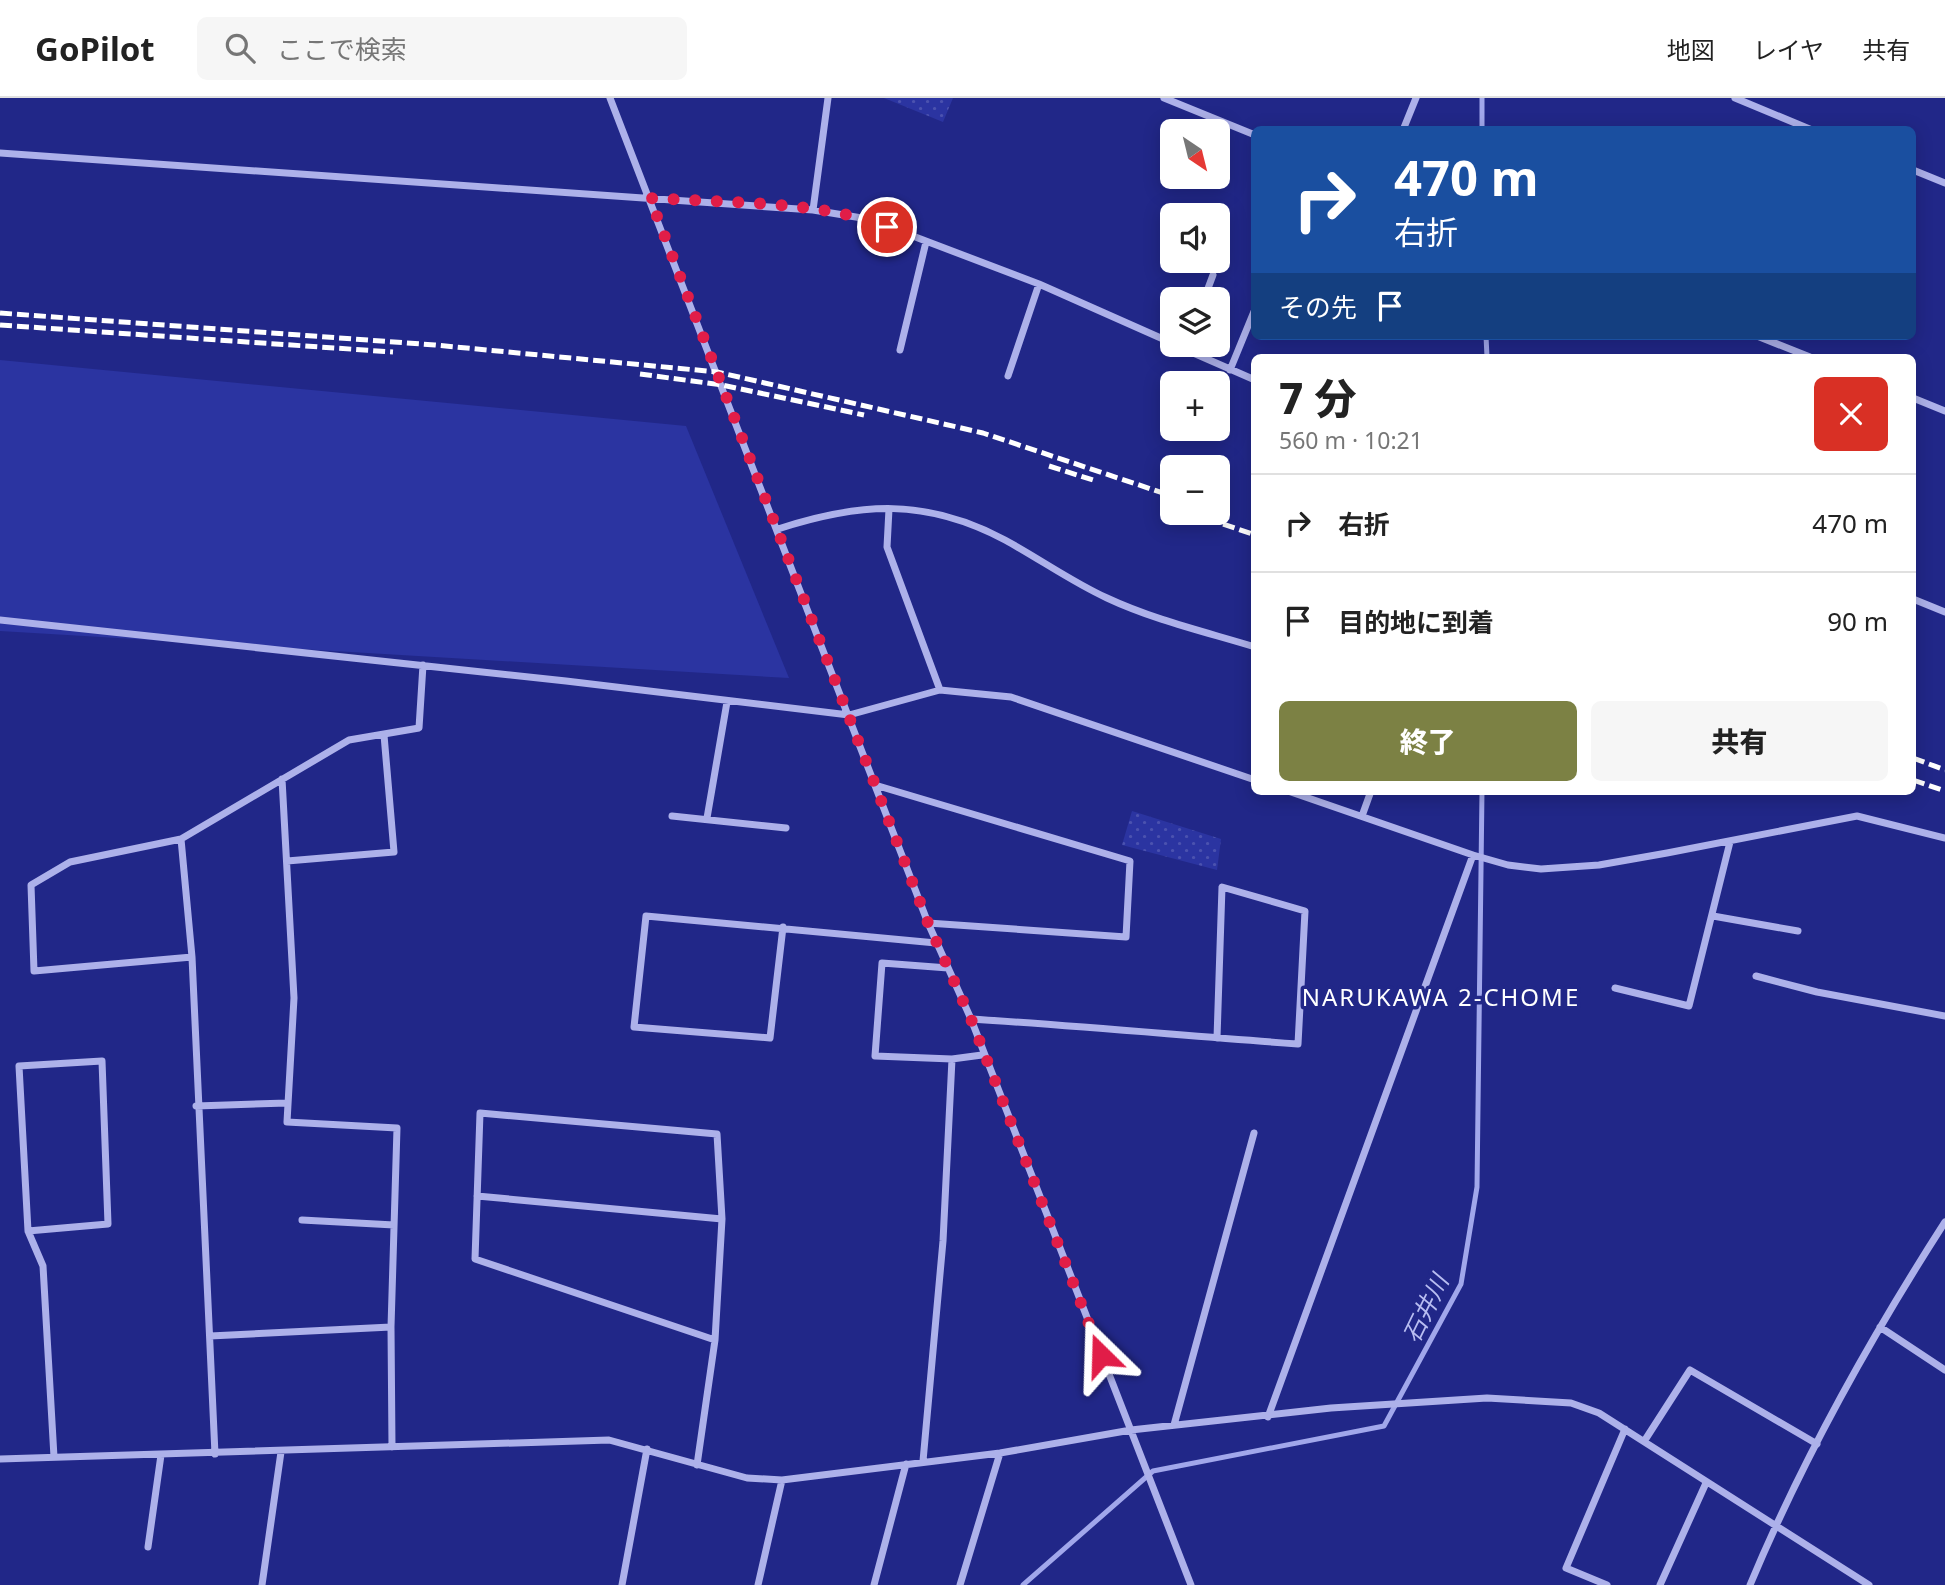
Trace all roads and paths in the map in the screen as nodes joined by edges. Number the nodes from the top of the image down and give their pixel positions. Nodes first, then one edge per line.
1 (610, 98) edge
2 (828, 98) edge
3 (1164, 98) edge
4 (1416, 98) edge
5 (1735, 98) edge
6 (1405, 126) edge
7 (1802, 126) edge
8 (1251, 133) edge
9 (0, 153) edge
10 (1916, 171) edge
11 (1945, 183) edge
12 (650, 198) junction
13 (813, 210) junction
14 (926, 242) junction
15 (1213, 275) dead end
16 (1039, 284) junction
17 (1209, 287) edge
18 (1251, 319) edge
19 (1160, 338) edge
20 (1767, 340) edge
21 (900, 349) dead end
22 (1802, 354) edge
23 (1205, 357) edge
24 (1230, 370) junction
25 (1008, 376) dead end
26 (1251, 378) edge
27 (1916, 399) edge
28 (1945, 411) edge
29 (889, 509) junction
30 (778, 529) junction
31 (1916, 600) edge
32 (1945, 612) edge
33 (0, 620) edge
34 (1251, 646) edge
35 (423, 664) junction
36 (940, 690) junction
37 (727, 702) junction
38 (849, 715) junction
39 (384, 735) junction
40 (282, 779) junction
41 (1251, 779) edge
42 (875, 785) junction
43 (1300, 795) edge
44 (1370, 795) edge
45 (672, 816) dead end
46 (1362, 816) junction
47 (707, 818) junction
48 (786, 828) dead end
49 (1945, 838) edge
50 (181, 839) junction
51 (1730, 842) junction
52 (1473, 855) junction
53 (287, 860) junction
54 (1713, 916) junction
55 (928, 923) junction
56 (783, 928) junction
57 (1798, 930) dead end
58 (936, 943) junction
59 (192, 957) junction
60 (948, 968) junction
61 (1756, 976) dead end
62 (1615, 988) dead end
63 (1945, 1016) edge
64 (971, 1019) junction
65 (1217, 1038) junction
66 (982, 1055) junction
67 (952, 1059) junction
68 (287, 1103) junction
69 (196, 1106) junction
70 (1254, 1133) dead end
71 (477, 1196) junction
72 (302, 1220) dead end
73 (722, 1220) junction
74 (1945, 1222) edge
75 (394, 1225) junction
76 (28, 1231) junction
77 (1936, 1235) junction
78 (1945, 1241) edge
79 (391, 1327) junction
80 (1880, 1327) junction
81 (210, 1336) junction
82 (715, 1340) junction
83 (1945, 1370) edge
84 (1268, 1417) junction
85 (1174, 1425) junction
86 (1625, 1429) junction
87 (1131, 1430) junction
88 (1645, 1440) junction
89 (1817, 1444) junction
90 (392, 1447) junction
91 (647, 1449) junction
92 (281, 1452) junction
93 (1000, 1453) junction
94 (215, 1454) junction
95 (161, 1455) junction
96 (54, 1457) junction
97 (0, 1459) edge
98 (923, 1461) junction
99 (906, 1464) junction
100 (697, 1465) junction
101 (782, 1480) junction
102 (1706, 1483) junction
103 (1775, 1525) junction
104 (148, 1547) dead end
105 (262, 1585) edge
106 (622, 1585) edge
107 (758, 1585) edge
108 (874, 1585) edge
109 (960, 1585) edge
110 (1191, 1585) edge
111 (1607, 1585) edge
112 (1660, 1585) edge
113 (1751, 1585) edge
114 (1869, 1585) edge

1 - 12 street
2 - 13 street
3 - 8 street
4 - 6 street
5 - 7 street
9 - 12 street
10 - 11 street
12 - 13 street
12 - 30 street
13 - 14 street
14 - 16 street
14 - 21 street
15 - 17 street
16 - 19 street
16 - 25 street
18 - 24 street
20 - 22 street
23 - 24 street
24 - 26 street
27 - 28 street
29 - 30 street
29 - 34 street
29 - 36 street
30 - 38 street
31 - 32 street
33 - 35 street
35 - 37 street
35 - 39 street
36 - 38 street
36 - 41 street
37 - 38 street
37 - 47 street
38 - 42 street
39 - 40 street
39 - 53 street
40 - 50 street
40 - 53 street
42 - 55 street
42 - 55 street
43 - 46 street
44 - 46 street
45 - 47 street
46 - 52 street
47 - 48 street
49 - 51 street
50 - 59 street
50 - 59 street
51 - 52 street
51 - 54 street
52 - 84 street
53 - 68 street
54 - 57 street
54 - 62 street
55 - 58 street
56 - 56 street
56 - 58 street
58 - 60 street
59 - 69 street
60 - 64 street
60 - 67 street
61 - 63 street
64 - 65 street
64 - 66 street
65 - 65 street
66 - 67 street
66 - 87 street
67 - 98 street
68 - 69 street
68 - 75 street
69 - 81 street
70 - 85 street
71 - 73 street
71 - 73 street
71 - 82 street
72 - 75 street
73 - 82 street
74 - 77 street
75 - 79 street
76 - 76 street
76 - 96 street
77 - 78 street
77 - 80 street
79 - 81 street
79 - 90 street
80 - 83 street
80 - 89 street
81 - 94 street
82 - 100 street
84 - 85 street
84 - 86 street
85 - 87 street
86 - 88 street
86 - 111 street
87 - 93 street
87 - 110 street
88 - 89 street
88 - 102 street
89 - 103 street
90 - 91 street
90 - 92 street
91 - 100 street
91 - 106 street
92 - 94 street
92 - 105 street
93 - 98 street
93 - 109 street
94 - 95 street
95 - 96 street
95 - 104 street
96 - 97 street
98 - 99 street
99 - 101 street
99 - 108 street
100 - 101 street
101 - 107 street
102 - 103 street
102 - 112 street
103 - 113 street
103 - 114 street

